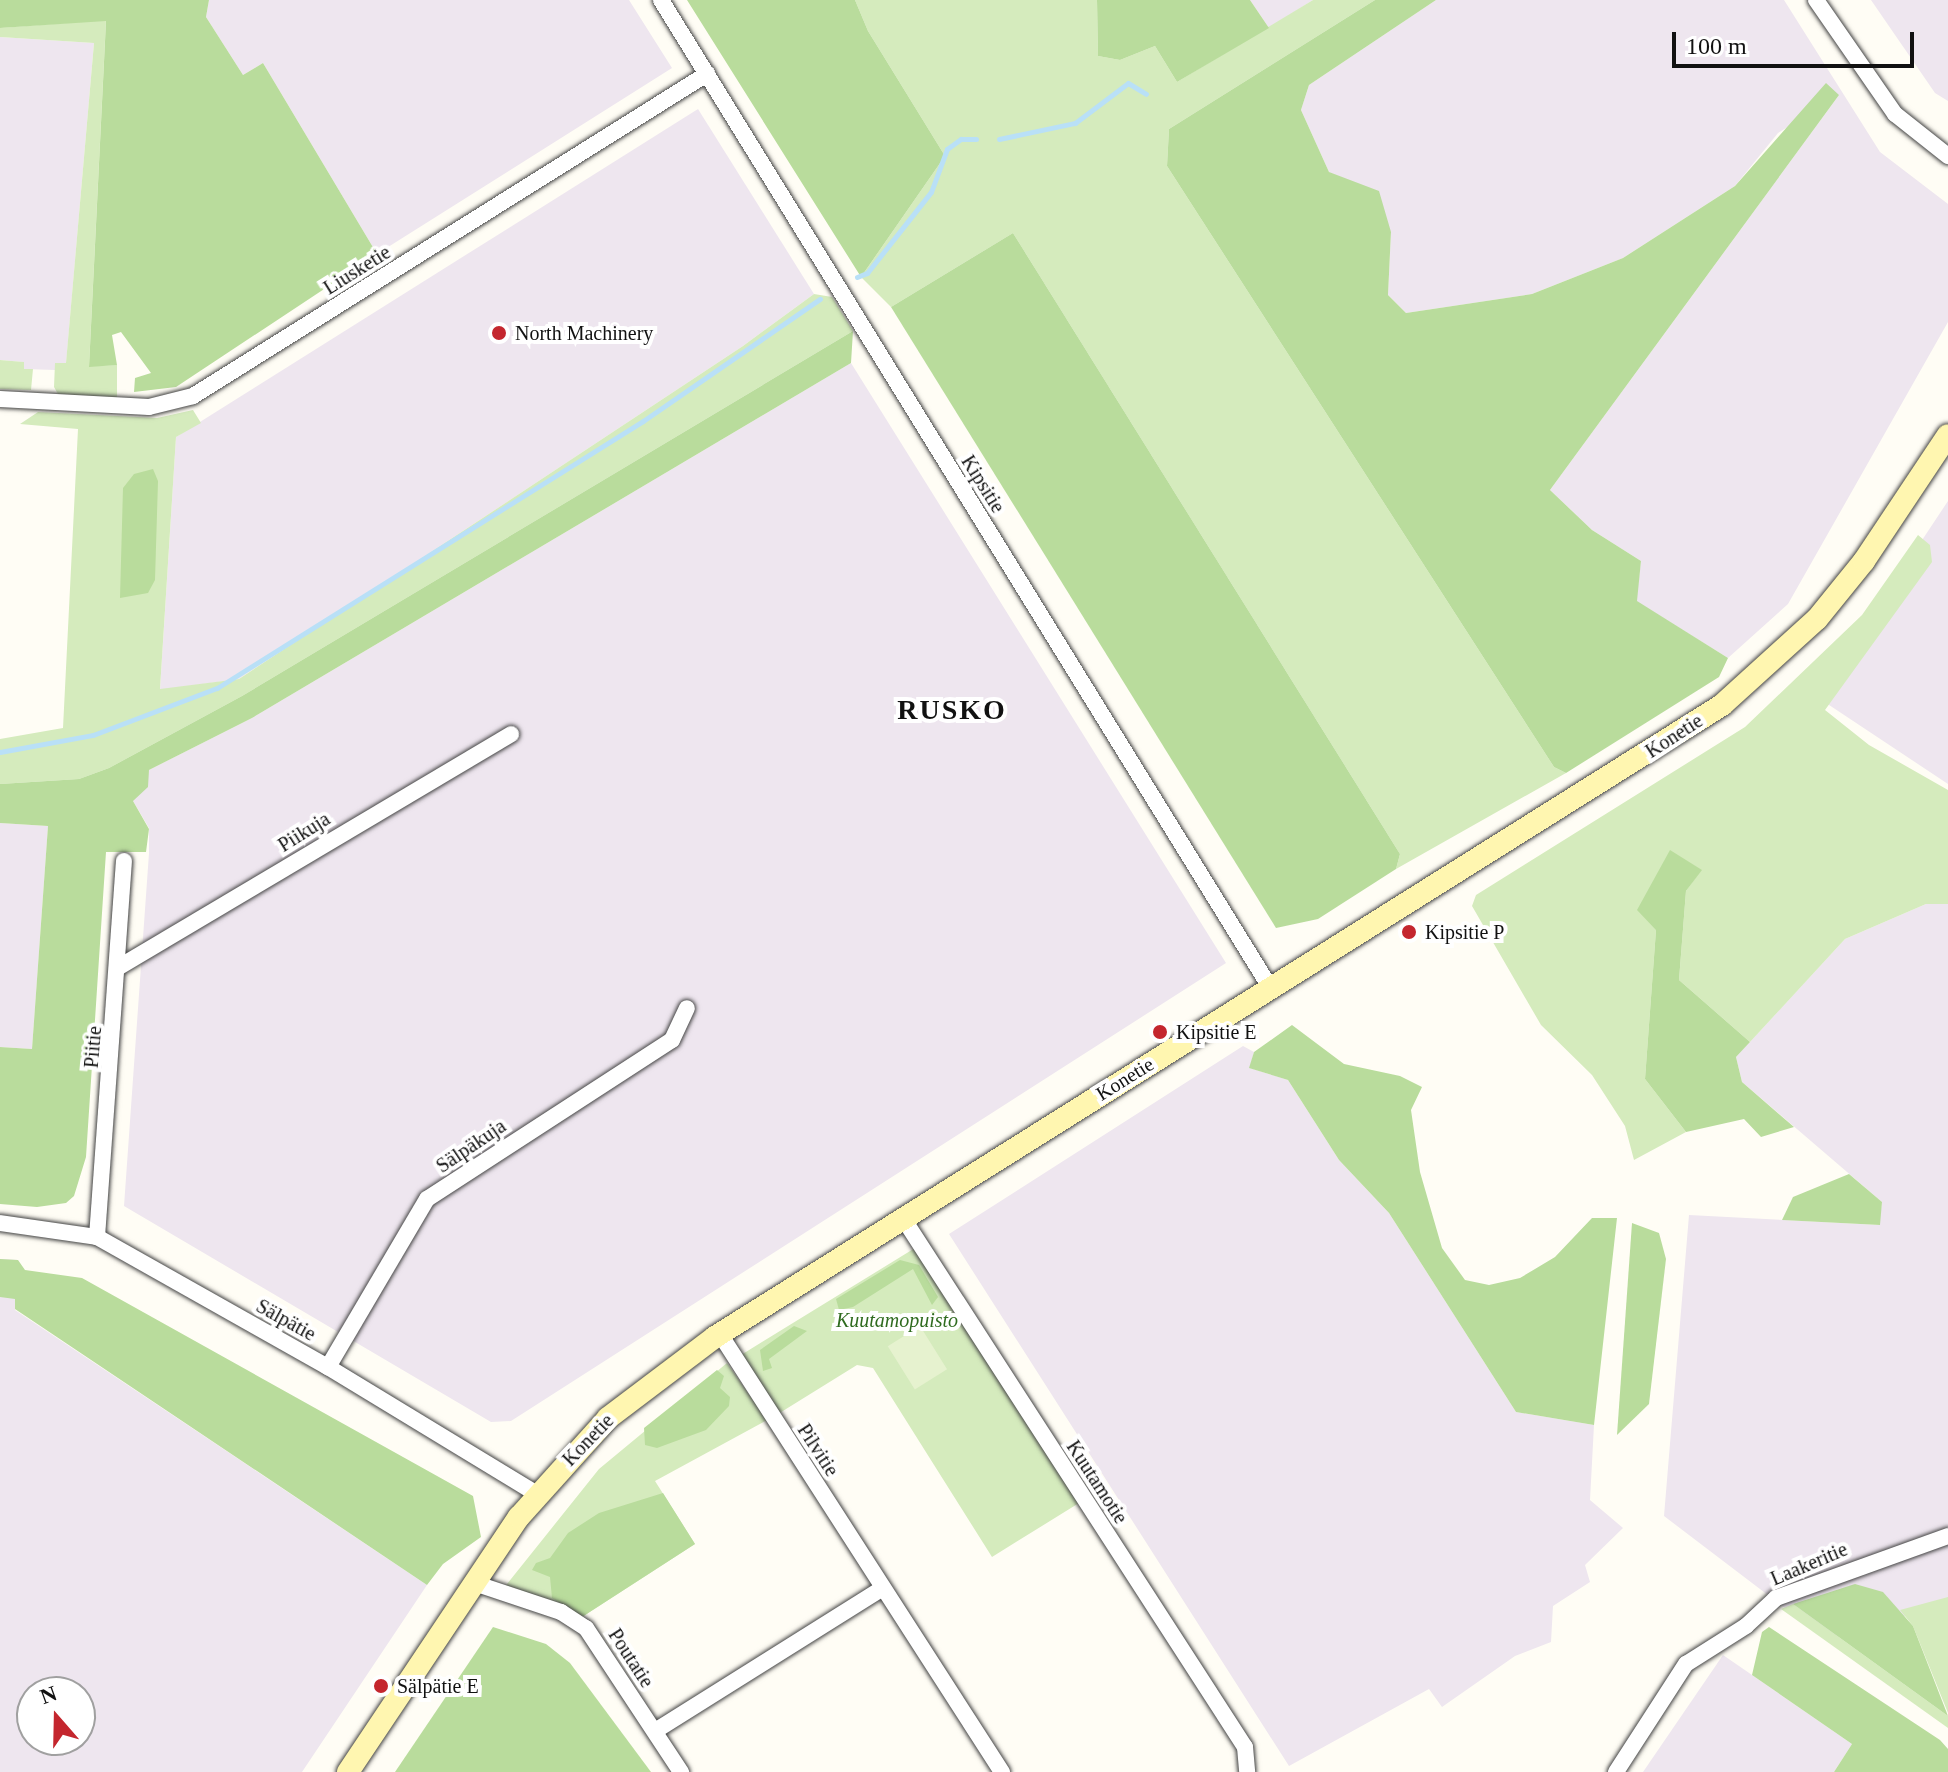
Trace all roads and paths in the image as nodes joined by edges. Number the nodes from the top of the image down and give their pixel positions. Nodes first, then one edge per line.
1 (661, 0) edge
2 (1816, 0) edge
3 (707, 74) junction
4 (1948, 156) edge
5 (0, 399) edge
6 (1948, 435) edge
7 (511, 734) dead end
8 (124, 861) dead end
9 (119, 967) junction
10 (1271, 989) junction
11 (687, 1008) dead end
12 (903, 1218) junction
13 (0, 1223) edge
14 (97, 1237) junction
15 (720, 1334) junction
16 (328, 1367) junction
17 (537, 1494) junction
18 (1948, 1536) edge
19 (474, 1583) junction
20 (883, 1588) junction
21 (655, 1731) junction
22 (1247, 1771) edge
23 (348, 1772) edge
24 (681, 1772) edge
25 (1002, 1772) edge
26 (1616, 1772) edge

1 - 3 street, Kipsitie
2 - 4 street
3 - 5 street, Liusketie
3 - 10 street, Kipsitie
6 - 10 street, Konetie
7 - 9 street, Piikuja
8 - 9 street, Piitie
9 - 14 street, Piitie
10 - 12 street, Konetie
11 - 16 street, Sälpäkuja
12 - 15 street, Konetie
12 - 22 street, Kuutamotie
13 - 14 street, Sälpätie
14 - 16 street, Sälpätie
15 - 17 street, Konetie
15 - 20 street, Pilvitie
16 - 17 street, Sälpätie
17 - 19 street, Konetie
18 - 26 street, Laakeritie
19 - 21 street, Poutatie
19 - 23 street, Konetie
20 - 21 street
20 - 25 street, Pilvitie
21 - 24 street, Poutatie

